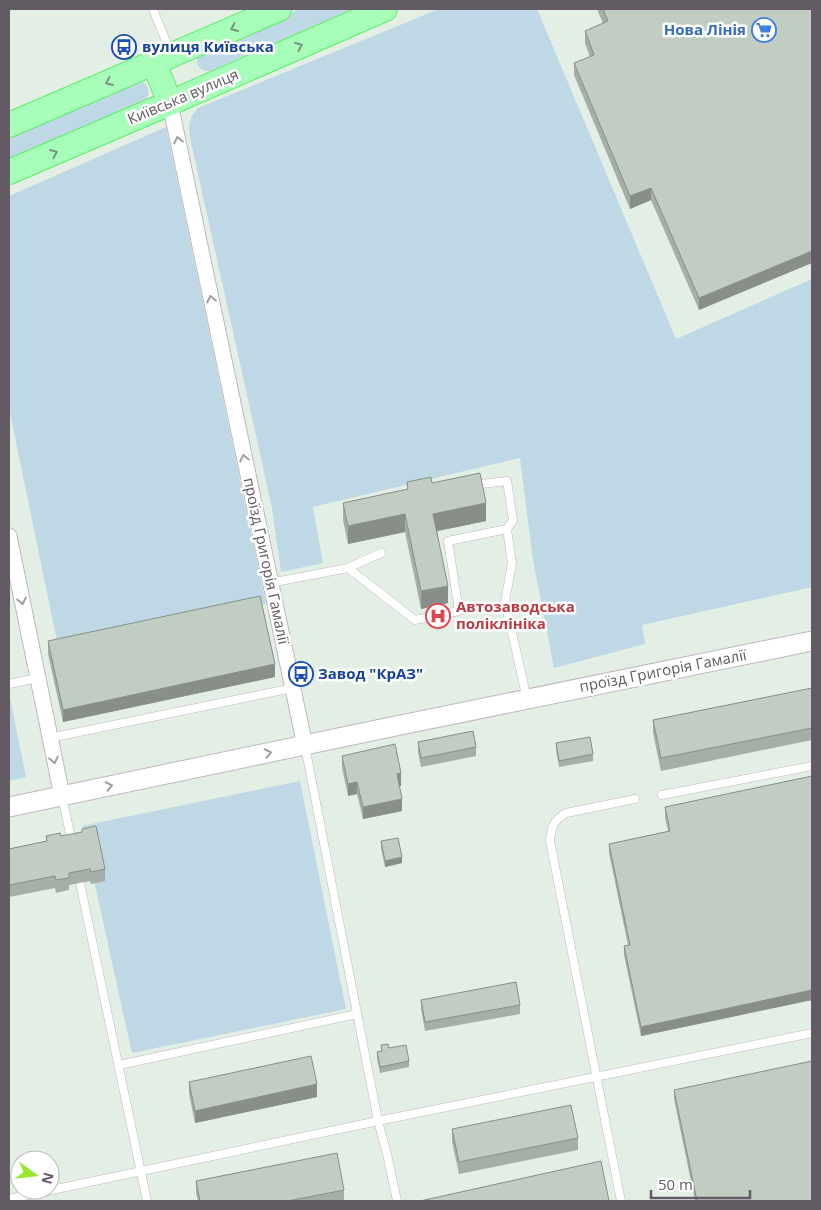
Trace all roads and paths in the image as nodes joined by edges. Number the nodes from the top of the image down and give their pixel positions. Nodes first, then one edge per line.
1 (153, 9) edge
2 (279, 9) edge
3 (385, 9) edge
4 (163, 60) junction
5 (170, 103) junction
6 (9, 125) edge
7 (9, 172) edge
8 (467, 486) edge
9 (507, 529) junction
10 (9, 536) edge
11 (381, 553) dead end
12 (348, 568) junction
13 (270, 583) junction
14 (812, 641) edge
15 (37, 678) junction
16 (9, 684) edge
17 (293, 688) junction
18 (527, 699) junction
19 (50, 738) junction
20 (304, 746) junction
21 (812, 766) edge
22 (662, 795) dead end
23 (62, 796) junction
24 (635, 799) dead end
25 (9, 807) edge
26 (72, 846) edge
27 (80, 883) edge
28 (357, 1014) junction
29 (812, 1034) edge
30 (119, 1065) junction
31 (596, 1078) junction
32 (378, 1122) junction
33 (141, 1172) junction
34 (9, 1199) edge
35 (147, 1201) edge
36 (397, 1201) edge
37 (621, 1201) edge

1 - 4 lane
2 -> 4 main road
5 -> 3 main road, Київська вулиця
4 - 5 main road
4 -> 6 main road
7 -> 5 main road, Київська вулиця
13 -> 5 street, проїзд Григорія Гамалії
8 - 9 lane
9 - 12 lane
9 - 18 lane
10 -> 15 street
11 - 12 lane
12 - 13 lane
13 - 17 street, проїзд Григорія Гамалії
14 - 18 street, проїзд Григорія Гамалії
15 - 16 lane
15 - 19 street
17 - 19 lane
17 - 20 street, проїзд Григорія Гамалії
18 - 20 street, проїзд Григорія Гамалії
19 -> 23 street
23 -> 20 street
20 - 28 lane
21 - 22 lane
23 - 25 street
23 - 26 lane
24 - 31 lane
27 - 30 lane
28 - 30 lane
28 - 32 lane
29 - 31 lane
30 - 33 lane
31 - 32 lane
31 - 37 lane
32 - 33 lane
32 - 36 lane
33 - 34 lane
33 - 35 lane

